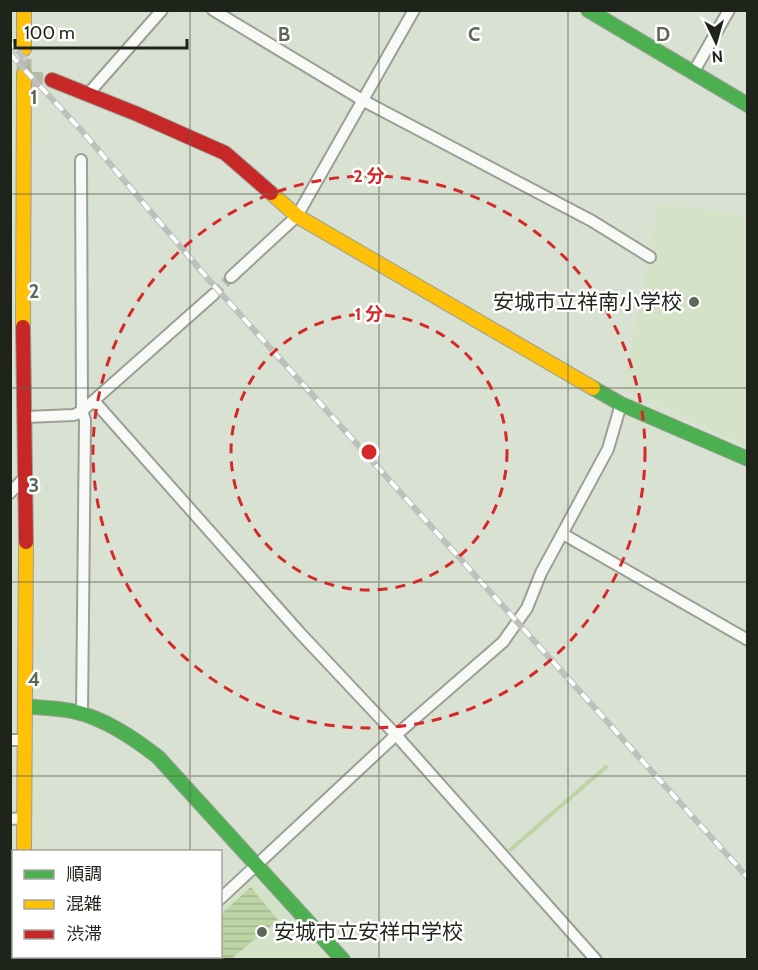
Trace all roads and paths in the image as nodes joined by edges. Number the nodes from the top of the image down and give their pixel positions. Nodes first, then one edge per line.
1 (24, 10) edge
2 (162, 10) edge
3 (213, 10) edge
4 (414, 10) edge
5 (588, 10) edge
6 (729, 10) edge
7 (24, 49) tunnel mouth
8 (693, 73) junction
9 (22, 75) tunnel mouth
10 (52, 80) tunnel mouth
11 (88, 94) junction
12 (364, 101) junction
13 (747, 105) edge
14 (81, 160) dead end
15 (297, 216) junction
16 (650, 257) dead end
17 (231, 278) tunnel mouth
18 (214, 294) tunnel mouth
19 (95, 402) junction
20 (621, 404) junction
21 (82, 411) junction
22 (25, 417) junction
23 (747, 459) edge
24 (26, 476) junction
25 (10, 494) edge
26 (563, 534) junction
27 (747, 640) edge
28 (25, 706) junction
29 (82, 714) junction
30 (396, 735) junction
31 (18, 740) edge
32 (18, 819) edge
33 (24, 850) edge
34 (256, 865) junction
35 (222, 897) edge
36 (343, 960) edge
37 (596, 960) edge

1 - 7 street
2 - 11 street
3 - 12 street
4 - 12 street
5 - 8 street
6 - 8 street
8 - 13 street
9 - 22 street
10 - 11 street
11 - 15 street
12 - 15 street
12 - 16 street
14 - 21 street
15 - 17 street
15 - 20 street
18 - 19 street
19 - 21 street
19 - 30 street
20 - 23 street
20 - 26 street
21 - 22 street
21 - 29 street
22 - 24 street
24 - 25 street
24 - 28 street
26 - 27 street
26 - 30 street
28 - 29 street
28 - 31 street
29 - 34 street
30 - 34 street
30 - 37 street
31 - 32 street
32 - 33 street
34 - 35 street
34 - 36 street

